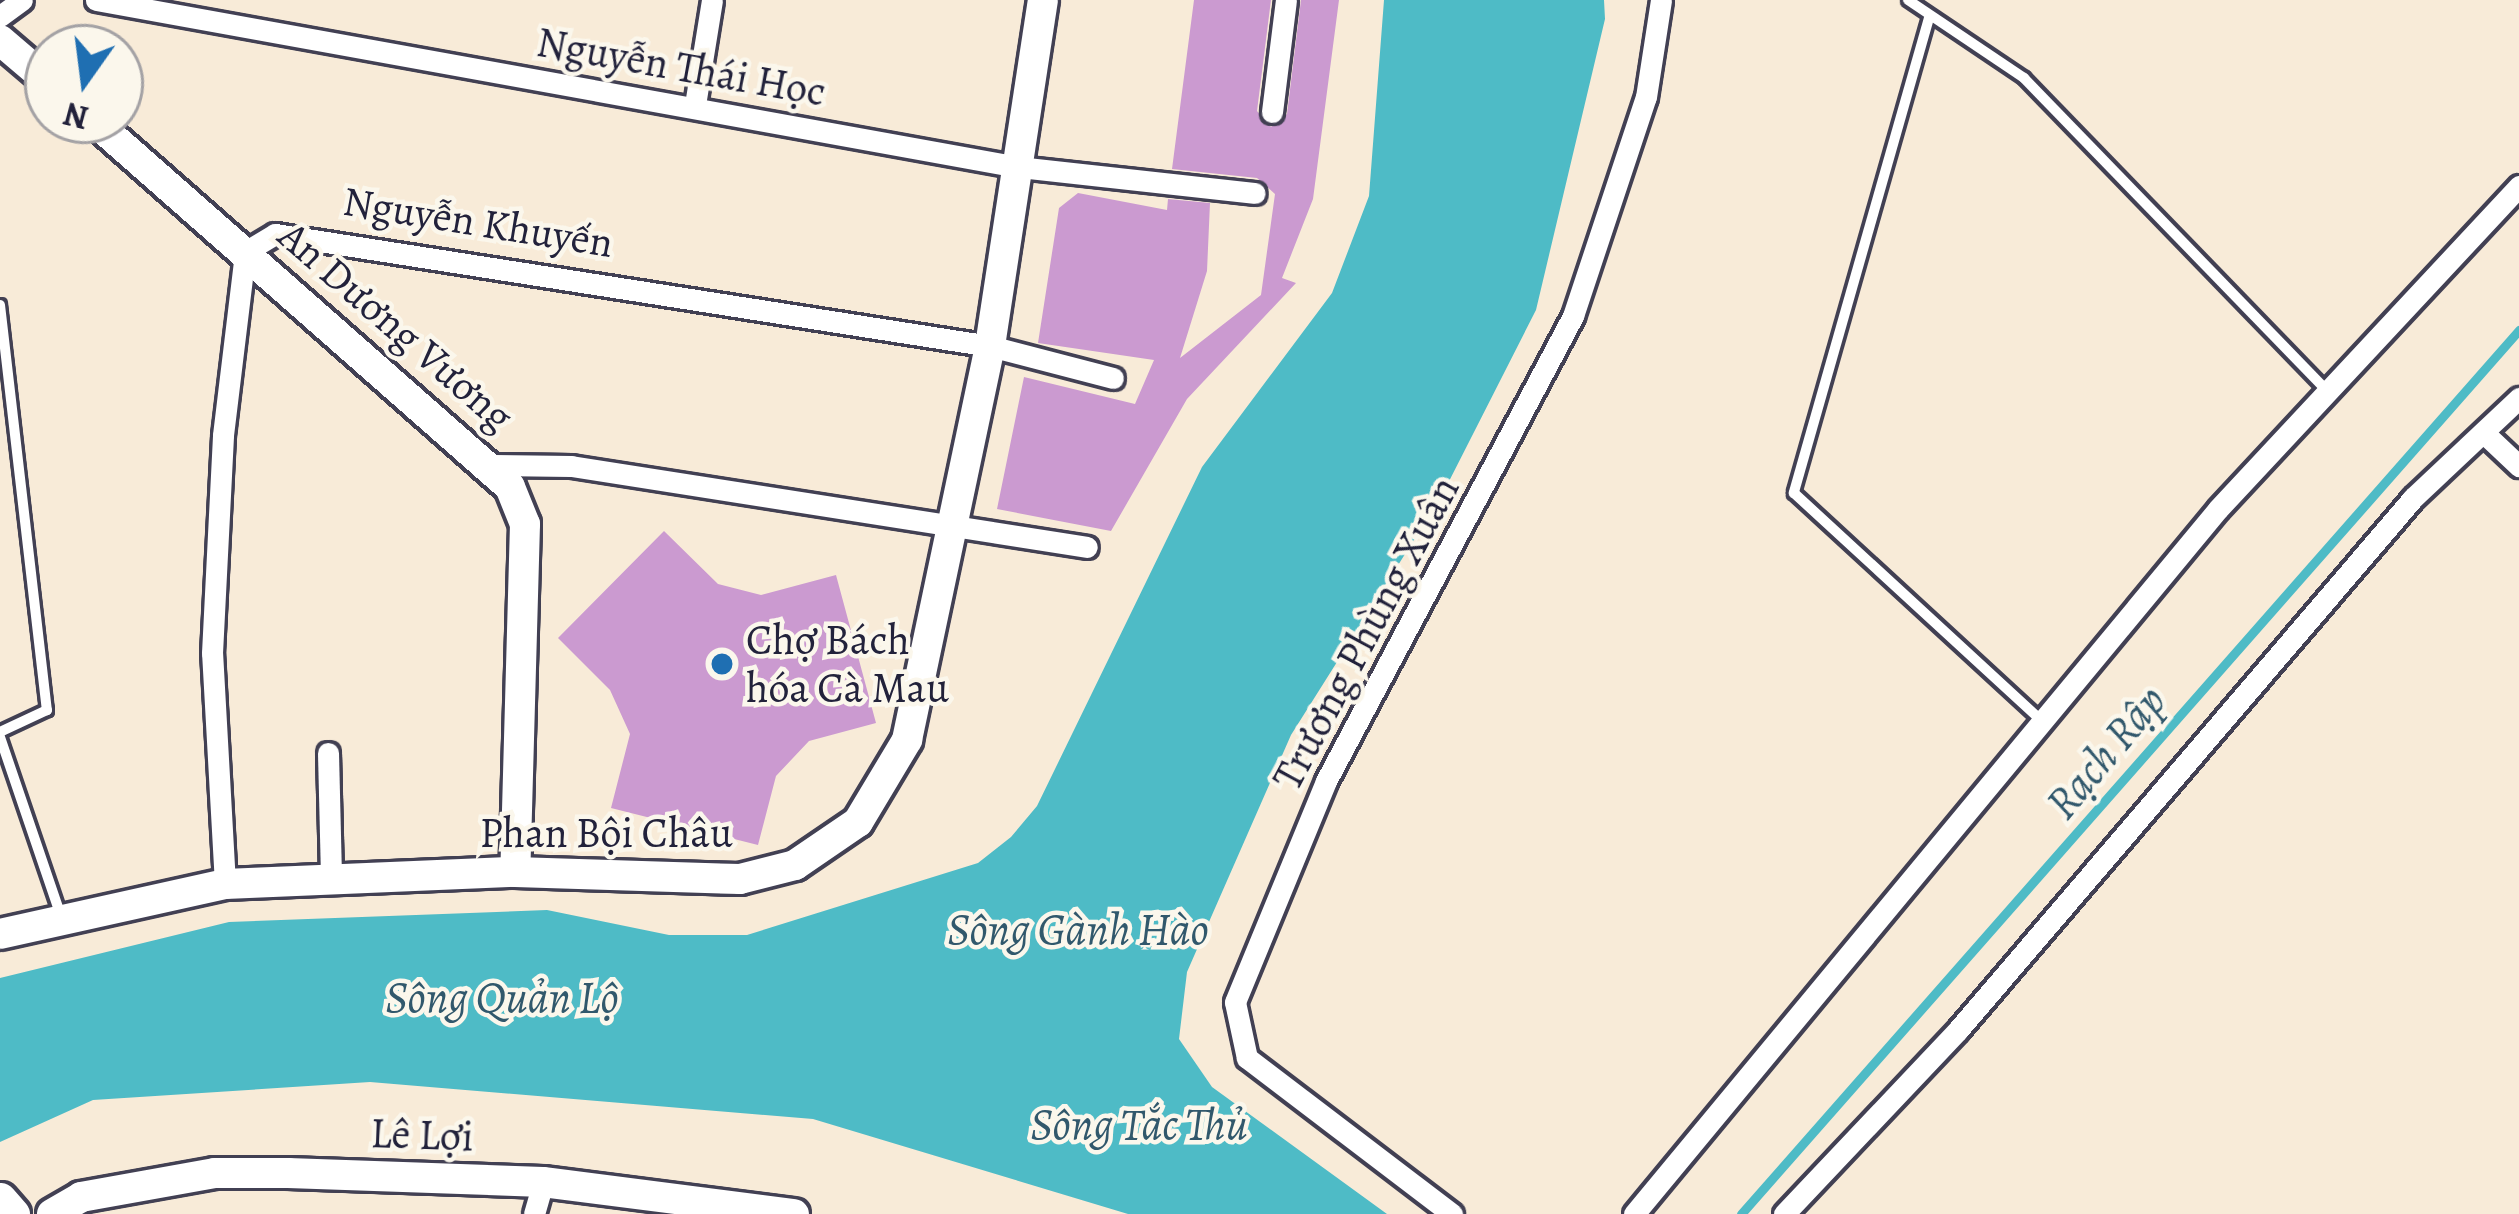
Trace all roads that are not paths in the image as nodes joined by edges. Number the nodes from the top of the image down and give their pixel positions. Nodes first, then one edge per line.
1 (22, 0) edge
2 (96, 0) edge
3 (712, 0) edge
4 (1043, 0) edge
5 (1286, 0) edge
6 (1661, 0) edge
7 (1908, 0) edge
8 (0, 16) edge
9 (1929, 18) junction
10 (0, 40) edge
11 (24, 60) edge
12 (695, 105) junction
13 (1272, 112) dead end
14 (121, 144) edge
15 (1019, 166) junction
16 (2519, 186) edge
17 (1255, 194) dead end
18 (245, 252) junction
19 (0, 305) edge
20 (990, 346) junction
21 (1113, 378) dead end
22 (2328, 392) junction
23 (2519, 398) edge
24 (2485, 434) junction
25 (494, 465) junction
26 (2519, 466) edge
27 (956, 521) junction
28 (1087, 548) dead end
29 (2040, 719) junction
30 (0, 735) edge
31 (328, 753) dead end
32 (515, 872) junction
33 (332, 879) junction
34 (225, 884) junction
35 (62, 917) junction
36 (0, 934) edge
37 (542, 1181) junction
38 (0, 1198) edge
39 (57, 1212) edge
40 (13, 1214) edge
41 (534, 1214) edge
42 (794, 1214) edge
43 (1452, 1214) edge
44 (1634, 1214) edge
45 (1784, 1214) edge

1 - 8 street
2 - 12 street, Nguyễn Thái Học
3 - 12 street
4 - 15 street, Phan Bội Châu
5 - 13 street
6 - 43 street, Trương Phùng Xuân
7 - 9 lane
9 - 22 lane
9 - 29 lane
10 - 11 street
12 - 15 street, Nguyễn Thái Học
14 - 18 street, An Dương Vương
15 - 17 street, Nguyễn Thái Học
15 - 20 street, Phan Bội Châu
16 - 22 street
18 - 20 street, Nguyễn Khuyến
18 - 25 street, An Dương Vương
18 - 34 street
19 - 30 lane
20 - 21 street, Nguyễn Khuyến
20 - 27 street, Phan Bội Châu
22 - 29 street
23 - 24 street
24 - 26 street
24 - 45 street
25 - 27 street
25 - 32 street, An Dương Vương
27 - 28 street
27 - 32 street, Phan Bội Châu
29 - 44 street
30 - 35 lane
31 - 33 street
32 - 33 street, Phan Bội Châu
33 - 34 street, Phan Bội Châu
34 - 35 street, Phan Bội Châu
35 - 36 street, Phan Bội Châu
37 - 39 street, Lê Lợi
37 - 41 street
37 - 42 street, Lê Lợi
38 - 40 main road

